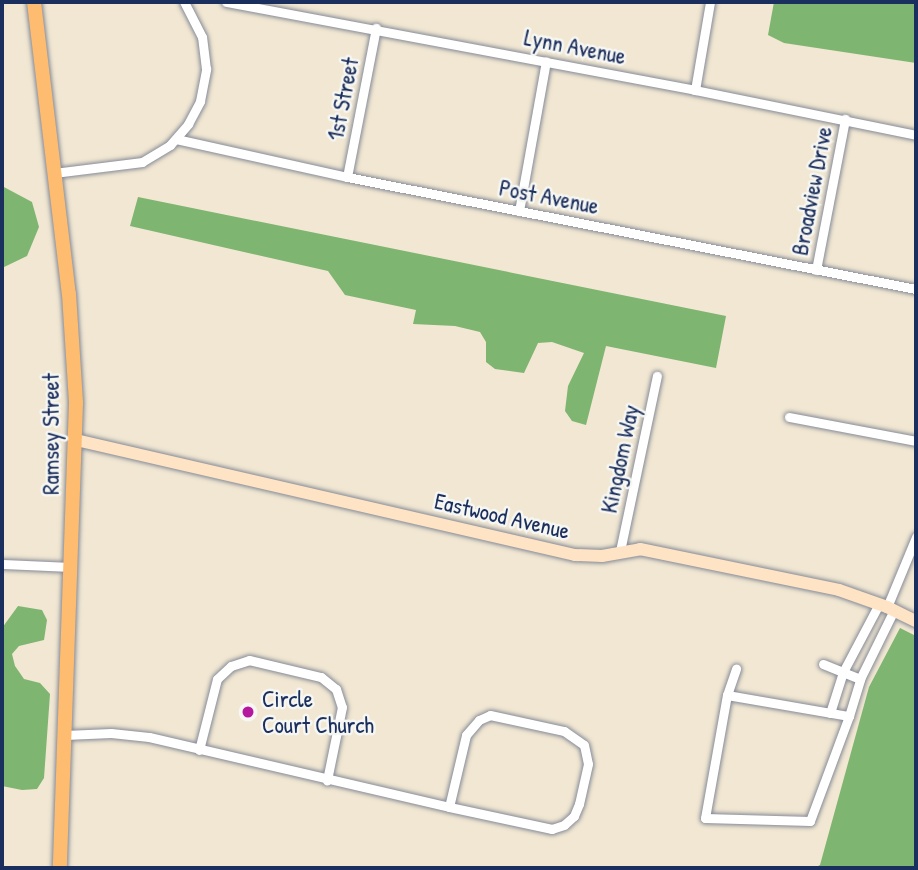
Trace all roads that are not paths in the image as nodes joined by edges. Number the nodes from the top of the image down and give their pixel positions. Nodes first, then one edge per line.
1 (34, 2) edge
2 (184, 2) edge
3 (226, 2) edge
4 (710, 2) edge
5 (376, 28) junction
6 (546, 61) junction
7 (695, 90) junction
8 (845, 119) junction
9 (916, 135) edge
10 (176, 139) junction
11 (54, 173) junction
12 (347, 177) junction
13 (519, 211) junction
14 (816, 270) junction
15 (916, 289) edge
16 (657, 376) dead end
17 (789, 417) dead end
18 (76, 440) junction
19 (916, 441) edge
20 (916, 537) edge
21 (621, 551) junction
22 (2, 564) edge
23 (72, 567) junction
24 (887, 607) junction
25 (916, 621) edge
26 (823, 664) dead end
27 (736, 669) dead end
28 (843, 672) junction
29 (860, 679) junction
30 (727, 695) junction
31 (830, 713) junction
32 (849, 716) junction
33 (65, 735) junction
34 (199, 750) junction
35 (327, 780) junction
36 (449, 807) junction
37 (60, 868) edge

1 - 11 main road, Ramsey Street
2 - 10 street
3 - 5 street, Lynn Avenue
4 - 7 street
5 - 6 street, Lynn Avenue
5 - 12 street, 1st Street
6 - 7 street, Lynn Avenue
6 - 13 street
7 - 8 street, Lynn Avenue
8 - 9 street, Lynn Avenue
8 - 14 street, Broadview Drive
10 - 11 street
10 - 12 street, Post Avenue
11 - 18 main road, Ramsey Street
12 - 13 street, Post Avenue
13 - 14 street, Post Avenue
14 - 15 street, Post Avenue
16 - 21 street, Kingdom Way
17 - 19 street
18 - 21 street, Eastwood Avenue
18 - 23 main road, Ramsey Street
20 - 24 street
21 - 24 street, Eastwood Avenue
22 - 23 street
23 - 33 main road, Ramsey Street
24 - 25 street, Eastwood Avenue
24 - 28 street
24 - 29 street
26 - 28 street
27 - 30 street
28 - 29 street
28 - 31 street
29 - 32 street
30 - 31 street
30 - 32 street
31 - 32 street
33 - 34 street
33 - 37 main road, Ramsey Street
34 - 35 street
34 - 35 street
35 - 36 street
36 - 36 street

